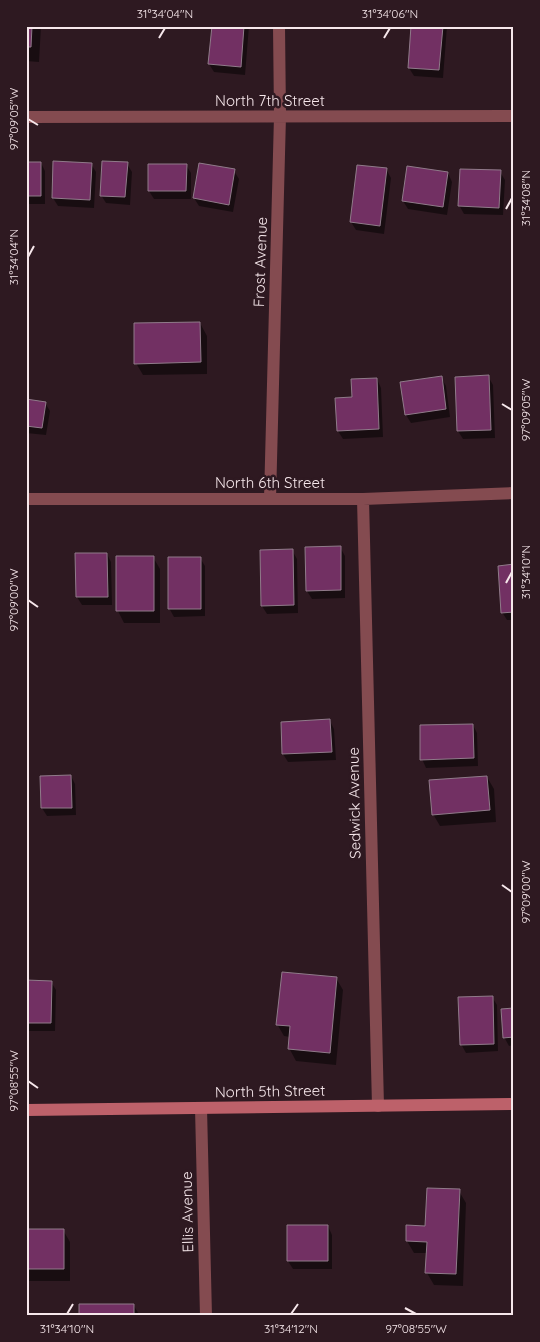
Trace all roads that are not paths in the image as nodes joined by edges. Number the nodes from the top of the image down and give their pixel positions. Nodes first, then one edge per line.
1 (279, 26) edge
2 (280, 116) junction
3 (514, 116) edge
4 (26, 117) edge
5 (514, 493) edge
6 (26, 499) edge
7 (270, 499) junction
8 (363, 499) junction
9 (514, 1104) edge
10 (378, 1106) junction
11 (201, 1108) junction
12 (26, 1110) edge
13 (206, 1316) edge

1 - 2 street, Frost Avenue
2 - 3 street, North 7th Street
2 - 4 street, North 7th Street
2 - 7 street, Frost Avenue
5 - 8 street, North 6th Street
6 - 7 street, North 6th Street
7 - 8 street, North 6th Street
8 - 10 street, Sedwick Avenue
9 - 10 main road, North 5th Street
10 - 11 main road, North 5th Street
11 - 12 main road, North 5th Street
11 - 13 street, Ellis Avenue

